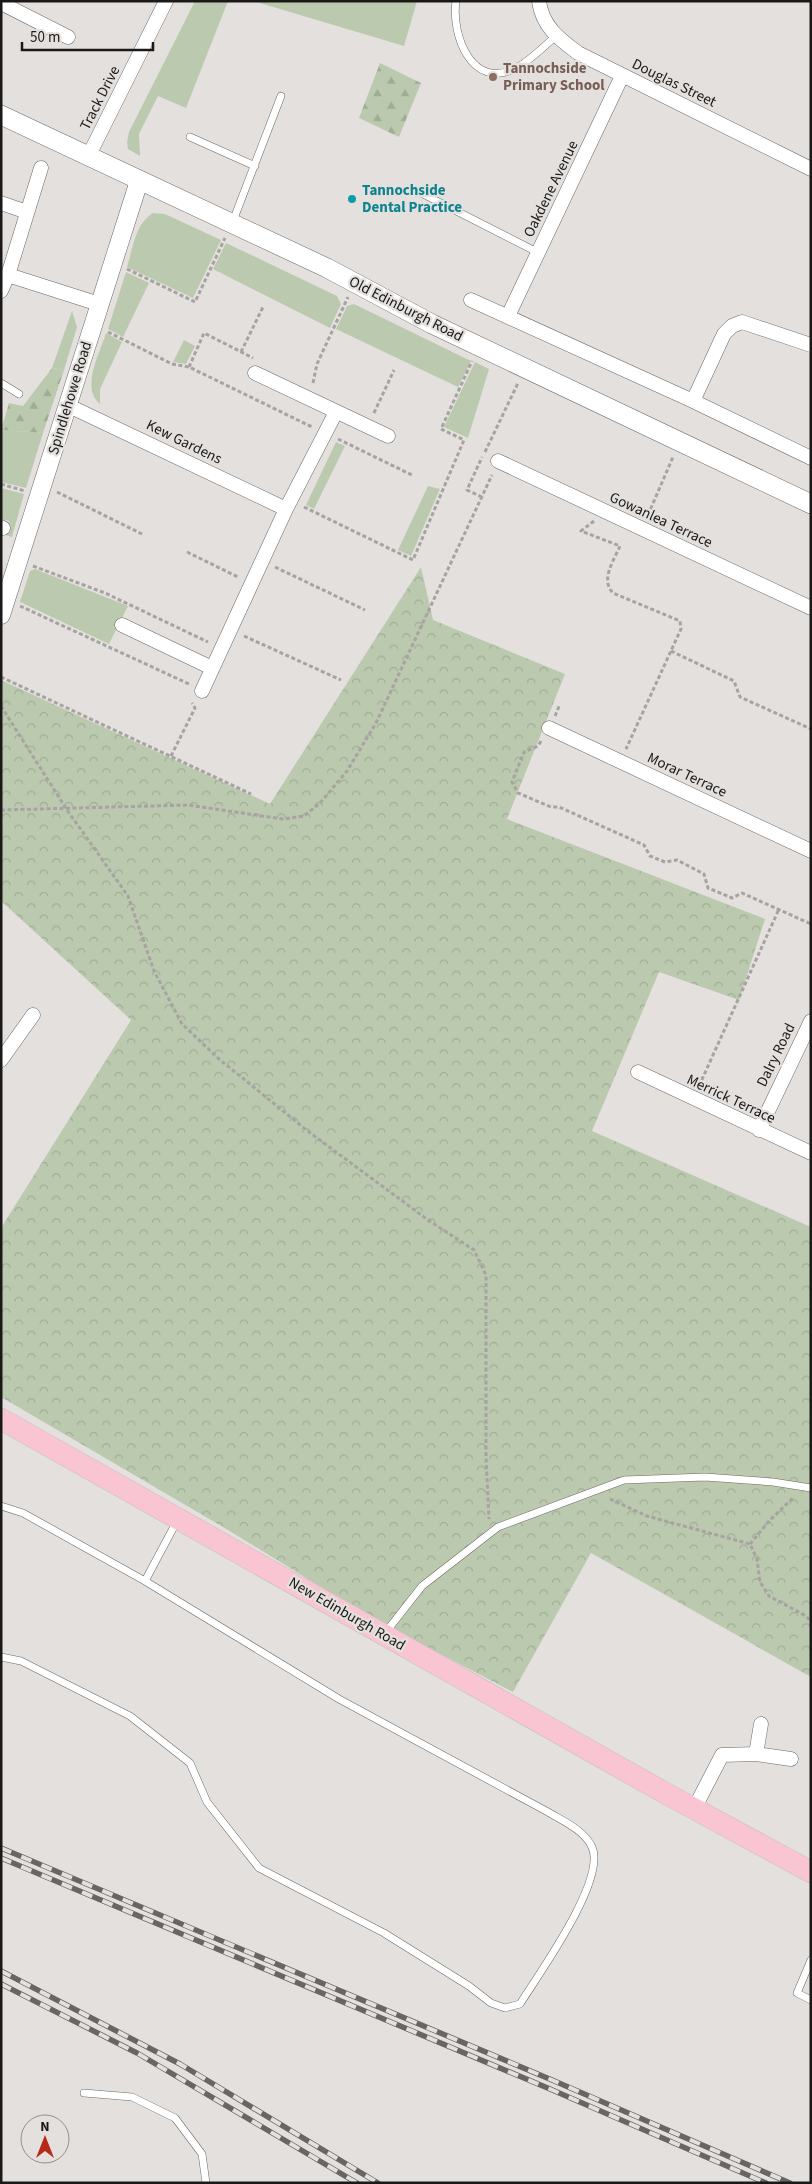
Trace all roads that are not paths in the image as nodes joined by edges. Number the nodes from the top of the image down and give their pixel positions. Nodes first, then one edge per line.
1 (166, 1) edge
2 (456, 1) edge
3 (1, 3) edge
4 (539, 4) edge
5 (68, 37) dead end
6 (555, 37) junction
7 (622, 76) junction
8 (281, 96) dead end
9 (1, 114) edge
10 (190, 137) dead end
11 (89, 155) junction
12 (255, 166) junction
13 (41, 168) dead end
14 (811, 169) edge
15 (140, 181) junction
16 (423, 194) dead end
17 (1, 203) edge
18 (27, 212) junction
19 (232, 224) junction
20 (539, 253) junction
21 (8, 275) junction
22 (1, 292) edge
23 (471, 300) dead end
24 (99, 304) junction
25 (508, 316) junction
26 (811, 345) edge
27 (255, 373) road end
28 (1, 383) edge
29 (19, 394) dead end
30 (693, 401) junction
31 (68, 406) junction
32 (336, 412) junction
33 (388, 436) dead end
34 (811, 458) edge
35 (498, 461) road end
36 (811, 504) edge
37 (288, 505) junction
38 (4, 607) edge
39 (811, 608) edge
40 (122, 625) dead end
41 (212, 668) junction
42 (196, 691) road end
43 (550, 728) road end
44 (811, 851) edge
45 (33, 1016) dead end
46 (811, 1021) edge
47 (1, 1060) edge
48 (638, 1072) dead end
49 (758, 1130) junction
50 (811, 1153) edge
51 (1, 1419) edge
52 (811, 1488) edge
53 (1, 1506) edge
54 (178, 1518) junction
55 (145, 1581) junction
56 (384, 1635) junction
57 (1, 1657) edge
58 (761, 1724) dead end
59 (756, 1754) junction
60 (791, 1759) dead end
61 (694, 1809) junction
62 (811, 1872) edge
63 (811, 1960) edge
64 (811, 2000) edge
65 (84, 2093) dead end
66 (206, 2183) edge

1 - 11 street, Track Drive
2 - 6 lane
3 - 5 street
4 - 6 street, Douglas Street
6 - 7 street, Douglas Street
7 - 14 street, Douglas Street
7 - 20 street, Oakdene Avenue
8 - 12 lane
9 - 11 main road, Old Edinburgh Road
10 - 12 lane
11 - 15 main road, Old Edinburgh Road
12 - 19 lane
13 - 18 street
15 - 19 main road, Old Edinburgh Road
15 - 24 street, Spindlehowe Road
16 - 20 lane
17 - 18 street
18 - 21 street
19 - 36 main road, Old Edinburgh Road
20 - 25 street, Oakdene Avenue
21 - 22 street
21 - 24 street
23 - 25 street
24 - 31 street, Spindlehowe Road
25 - 30 street
26 - 30 street
27 - 32 street
28 - 29 lane
30 - 34 street
31 - 37 street, Kew Gardens
31 - 38 street, Spindlehowe Road
32 - 33 street
32 - 37 street
35 - 39 street, Gowanlea Terrace
37 - 41 street
40 - 41 street
41 - 42 street
43 - 44 street, Morar Terrace
45 - 47 street
46 - 49 street, Dalry Road
48 - 49 street, Merrick Terrace
49 - 50 street, Merrick Terrace
51 - 54 main road, New Edinburgh Road
52 - 56 lane
53 - 55 lane
54 - 55 lane
54 - 56 main road, New Edinburgh Road
55 - 57 lane
56 - 61 main road, New Edinburgh Road
58 - 59 street
59 - 60 street
59 - 61 street
61 - 62 main road, New Edinburgh Road
63 - 64 lane
65 - 66 lane

